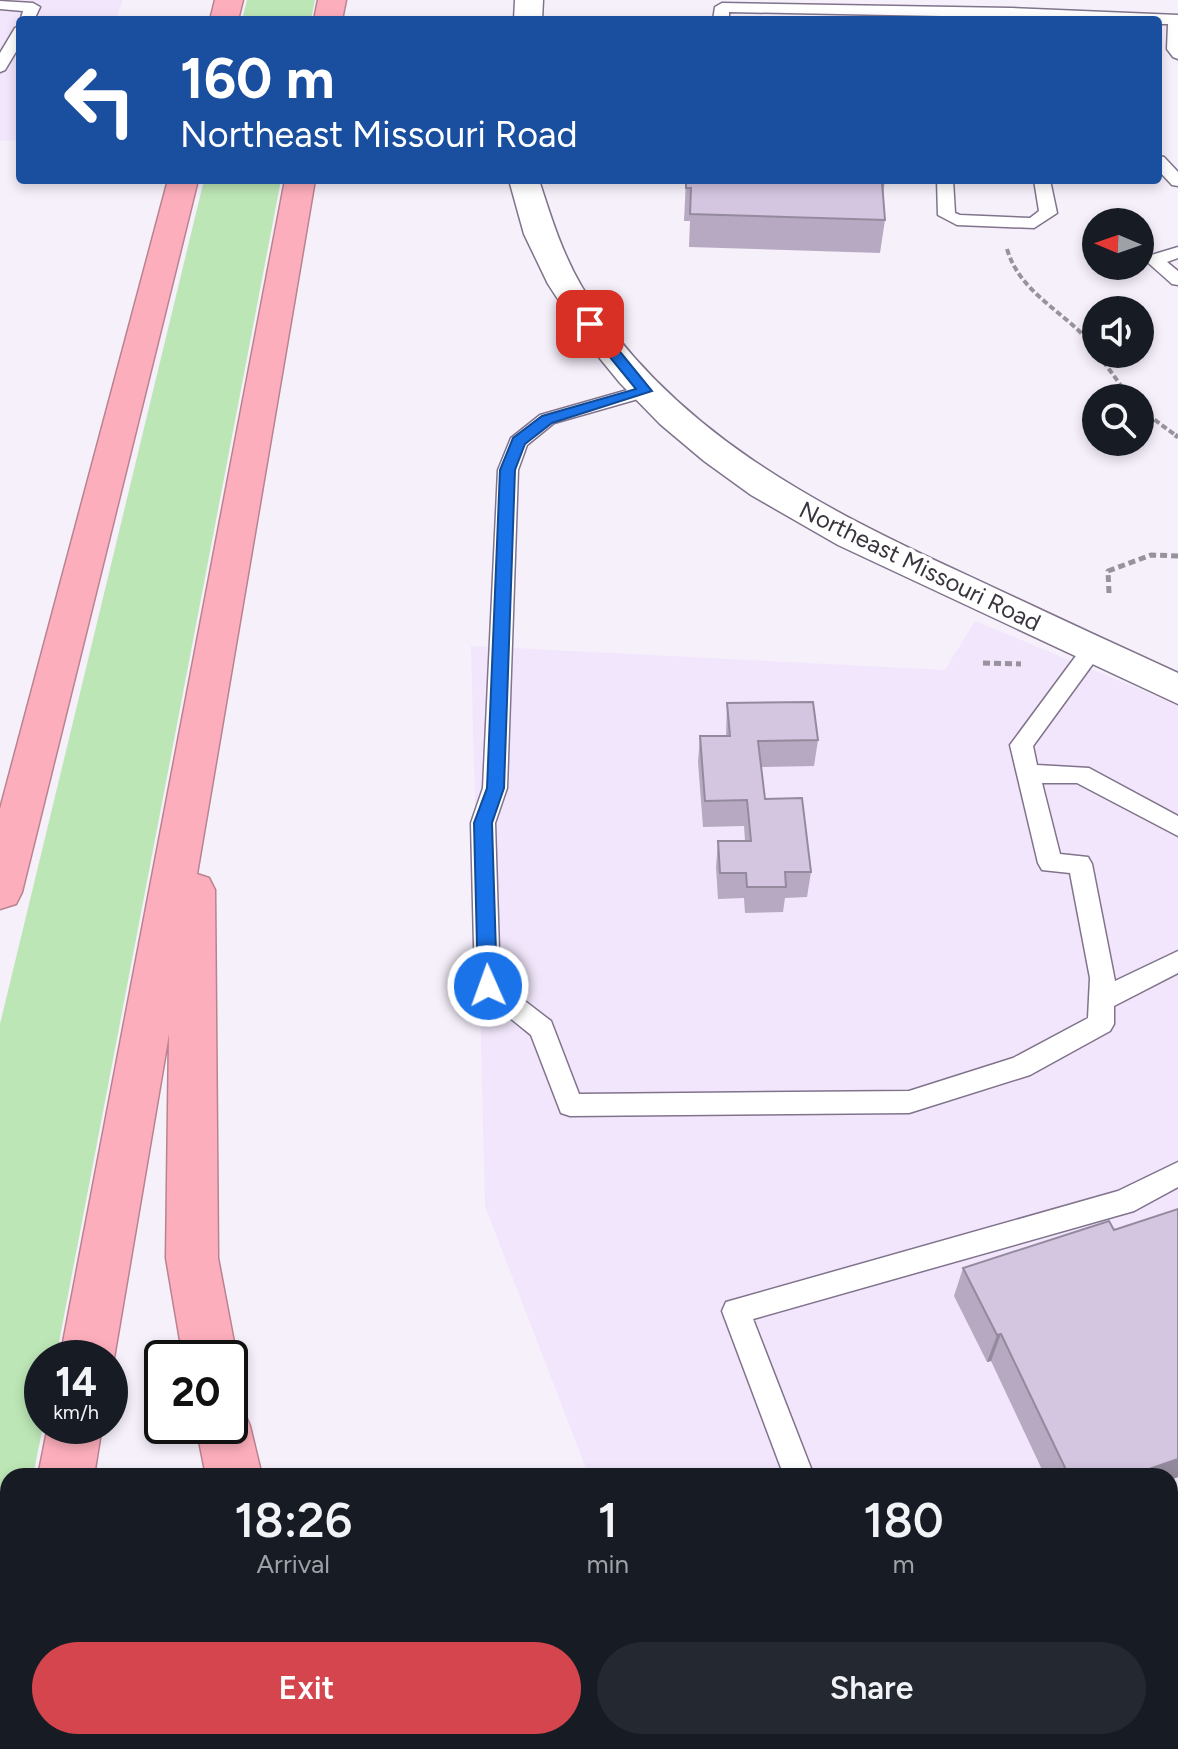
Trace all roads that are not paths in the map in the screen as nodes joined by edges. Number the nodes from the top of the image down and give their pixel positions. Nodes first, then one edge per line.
1 (0, 5) edge
2 (28, 16) edge
3 (721, 16) edge
4 (1017, 16) edge
5 (1177, 20) edge
6 (16, 38) edge
7 (1178, 54) edge
8 (0, 67) edge
9 (1164, 164) edge
10 (1178, 181) edge
11 (182, 184) edge
12 (299, 184) edge
13 (525, 184) edge
14 (945, 184) edge
15 (1043, 184) edge
16 (1178, 252) edge
17 (1178, 280) edge
18 (645, 391) junction
19 (68, 623) junction
20 (1092, 650) junction
21 (1178, 690) edge
22 (194, 772) junction
23 (1028, 774) junction
24 (0, 789) edge
25 (1178, 827) edge
26 (0, 892) edge
27 (1178, 961) edge
28 (1102, 1000) junction
29 (1178, 1174) edge
30 (90, 1340) edge
31 (207, 1340) edge
32 (72, 1444) edge
33 (227, 1444) edge
34 (67, 1468) edge
35 (232, 1468) edge
36 (796, 1468) edge

1 - 2 lane
3 - 4 lane
5 - 7 lane
6 - 8 lane
9 - 10 lane
11 - 19 highway
12 - 22 highway
13 - 18 street, Northeast Missouri Road
14 - 15 lane
16 - 17 lane
18 - 20 street, Northeast Missouri Road
18 - 28 lane
19 - 24 highway
19 - 26 highway
20 - 21 street, Northeast Missouri Road
20 - 23 lane
22 - 30 highway
22 - 31 highway
23 - 25 lane
23 - 28 lane
27 - 28 lane
29 - 36 lane
32 - 34 highway
33 - 35 highway

